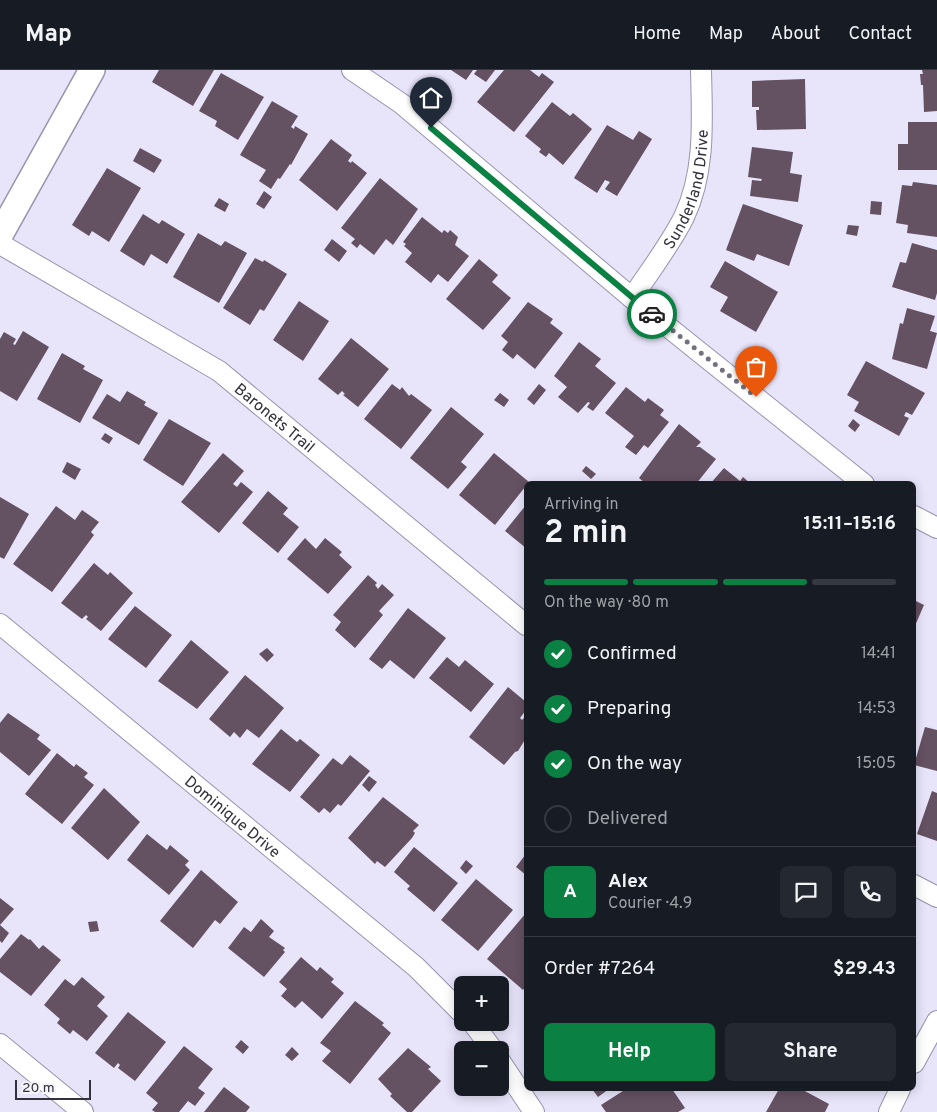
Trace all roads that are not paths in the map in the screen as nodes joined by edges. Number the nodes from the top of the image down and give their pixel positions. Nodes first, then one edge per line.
1 (92, 70) edge
2 (352, 70) edge
3 (701, 70) edge
4 (0, 234) edge
5 (0, 244) edge
6 (632, 298) junction
7 (860, 481) edge
8 (916, 517) edge
9 (937, 528) edge
10 (524, 623) edge
11 (0, 624) edge
12 (916, 886) edge
13 (937, 897) edge
14 (454, 1005) edge
15 (937, 1021) edge
16 (0, 1044) edge
17 (916, 1059) edge
18 (509, 1074) edge
19 (899, 1091) edge
20 (83, 1112) edge
21 (534, 1112) edge
22 (888, 1112) edge

1 - 4 street
2 - 6 street
3 - 6 street, Sunderland Drive
5 - 10 street, Baronets Trail
6 - 7 street
8 - 9 street
11 - 14 street, Dominique Drive
12 - 13 street
15 - 17 street
16 - 20 street
18 - 21 street
19 - 22 street

